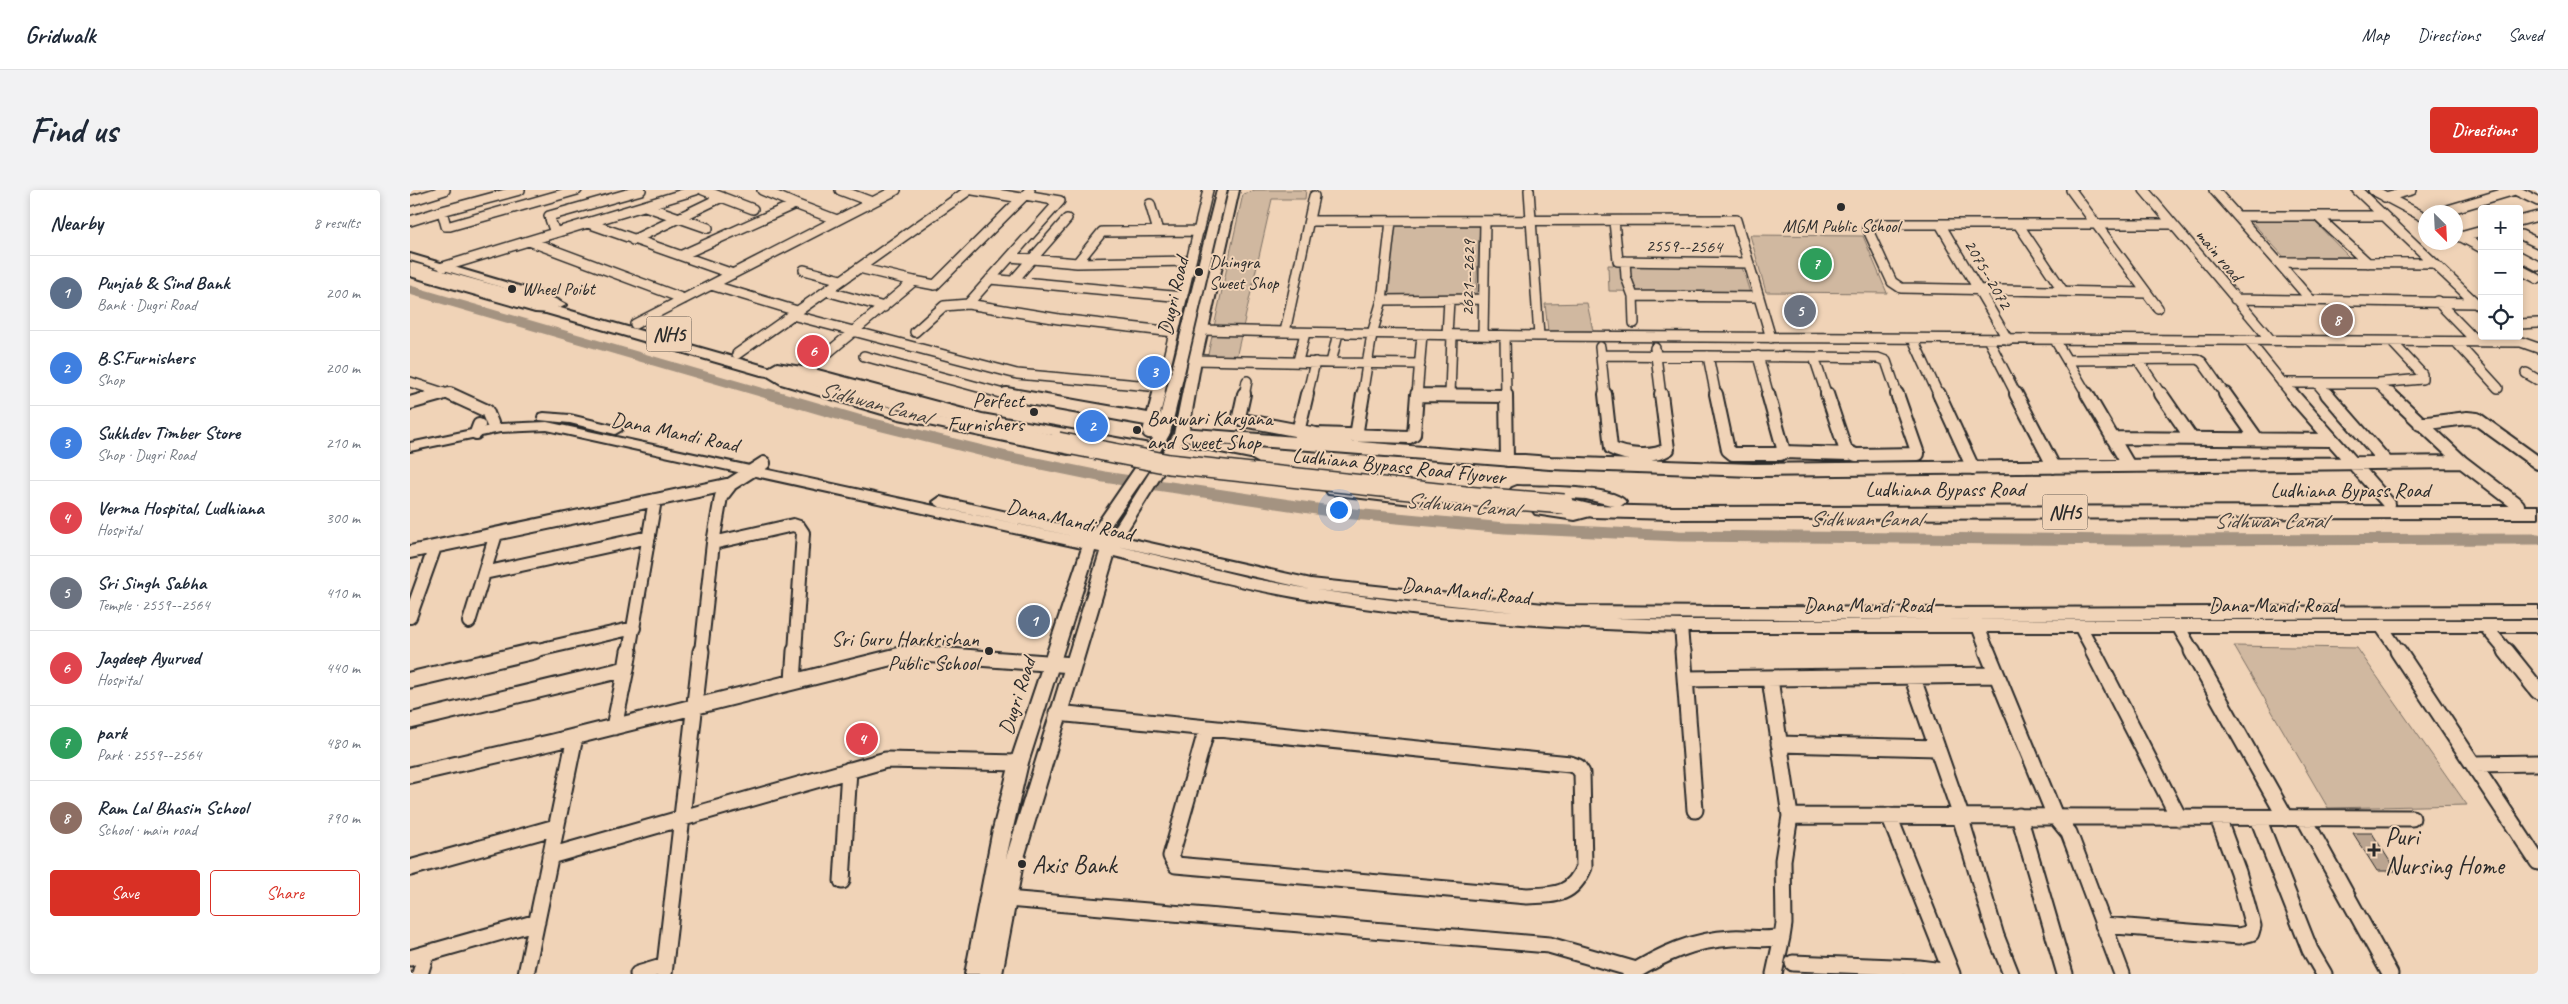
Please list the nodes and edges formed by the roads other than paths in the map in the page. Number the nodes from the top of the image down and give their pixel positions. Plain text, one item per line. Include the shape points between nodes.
1 (445, 190) edge
2 (520, 190) edge
3 (577, 190) edge
4 (703, 190) edge
5 (762, 190) edge
6 (840, 190) edge
7 (896, 190) edge
8 (968, 190) edge
9 (972, 190) edge
10 (1208, 190) edge
11 (1222, 190) edge
12 (1234, 190) edge
13 (1529, 190) edge
14 (2071, 190) edge
15 (2144, 190) edge
16 (2214, 190) edge
17 (2356, 190) edge
18 (2373, 190) edge
19 (2412, 190) edge
20 (2515, 190) edge
21 (639, 191) edge
22 (690, 191) edge
23 (1025, 194) edge
24 (1314, 196) dead end
25 (722, 197) junction
26 (2385, 197) junction
27 (410, 201) edge
28 (872, 202) junction
29 (2538, 202) edge
30 (592, 204) junction
31 (795, 204) junction
32 (1150, 204) dead end
33 (647, 205) junction
34 (2463, 205) edge
35 (753, 209) dead end
36 (442, 211) junction
37 (2418, 214) edge
38 (2237, 216) junction
39 (2317, 216) junction
40 (2384, 216) junction
41 (2538, 216) edge
42 (604, 218) junction
43 (678, 218) junction
44 (1066, 219) dead end
45 (410, 220) edge
46 (837, 220) junction
47 (2524, 220) edge
48 (1311, 221) junction
49 (1391, 221) junction
50 (1485, 221) junction
51 (1532, 221) junction
52 (1614, 221) junction
53 (588, 223) junction
54 (1940, 224) junction
55 (2018, 224) junction
56 (2096, 224) junction
57 (2171, 224) junction
58 (2538, 224) edge
59 (708, 228) dead end
60 (1158, 231) junction
61 (1199, 231) junction
62 (2478, 232) edge
63 (555, 233) junction
64 (2463, 235) edge
65 (2523, 236) edge
66 (2463, 238) edge
67 (633, 240) junction
68 (529, 241) junction
69 (2538, 243) edge
70 (2478, 246) edge
71 (682, 255) junction
72 (410, 257) edge
73 (1010, 257) junction
74 (2523, 258) edge
75 (1032, 259) junction
76 (1191, 261) junction
77 (1622, 261) junction
78 (2278, 262) junction
79 (1077, 263) junction
80 (1749, 263) junction
81 (2368, 263) junction
82 (2433, 264) junction
83 (410, 266) edge
84 (2538, 266) edge
85 (443, 267) junction
86 (859, 268) junction
87 (804, 270) dead end
88 (2523, 270) edge
89 (410, 274) edge
90 (732, 274) junction
91 (990, 279) junction
92 (2538, 279) edge
93 (841, 280) junction
94 (914, 281) junction
95 (1013, 281) junction
96 (710, 286) junction
97 (1978, 289) junction
98 (826, 291) junction
99 (2064, 291) junction
100 (2146, 293) junction
101 (1633, 296) junction
102 (1183, 297) junction
103 (1759, 297) junction
104 (684, 299) junction
105 (1483, 299) junction
106 (2235, 299) junction
107 (2310, 299) junction
108 (1382, 300) junction
109 (1448, 300) junction
110 (2437, 301) junction
111 (968, 304) junction
112 (547, 305) junction
113 (2478, 306) edge
114 (884, 307) junction
115 (2158, 308) dead end
116 (794, 313) junction
117 (1634, 323) dead end
118 (2538, 323) edge
119 (635, 324) junction
120 (2523, 324) edge
121 (1202, 330) junction
122 (915, 332) dead end
123 (1174, 332) junction
124 (1285, 332) junction
125 (854, 333) junction
126 (1305, 333) junction
127 (1338, 333) junction
128 (1372, 334) junction
129 (1422, 334) junction
130 (1449, 335) junction
131 (1482, 336) junction
132 (1504, 336) junction
133 (1539, 336) junction
134 (1599, 337) junction
135 (1655, 337) junction
136 (1771, 338) junction
137 (1913, 339) junction
138 (1988, 340) junction
139 (2008, 340) junction
140 (2055, 340) junction
141 (2248, 340) junction
142 (2270, 340) junction
143 (2504, 340) edge
144 (2519, 340) edge
145 (2392, 342) junction
146 (2456, 342) junction
147 (2477, 342) junction
148 (2538, 348) edge
149 (737, 354) junction
150 (1601, 355) junction
151 (1656, 355) junction
152 (864, 356) dead end
153 (1708, 356) junction
154 (1758, 356) junction
155 (1814, 357) junction
156 (1195, 360) junction
157 (2067, 360) junction
158 (2138, 360) junction
159 (1298, 361) junction
160 (1315, 362) junction
161 (1331, 362) junction
162 (1367, 363) junction
163 (1420, 364) junction
164 (785, 371) junction
165 (2526, 373) dead end
166 (1017, 374) junction
167 (2538, 380) edge
168 (1247, 381) dead end
169 (410, 382) edge
170 (2282, 382) junction
171 (2317, 383) junction
172 (2378, 383) junction
173 (1160, 387) junction
174 (2498, 388) dead end
175 (447, 394) junction
176 (1006, 394) junction
177 (1417, 395) junction
178 (1450, 395) junction
179 (1506, 396) junction
180 (410, 403) edge
181 (1152, 420) junction
182 (2420, 424) junction
183 (482, 427) junction
184 (1164, 428) junction
185 (1298, 432) junction
186 (1181, 434) junction
187 (1356, 436) junction
188 (2112, 438) junction
189 (410, 439) edge
190 (2192, 439) junction
191 (2257, 439) junction
192 (2331, 440) junction
193 (410, 447) edge
194 (1154, 449) junction
195 (1174, 449) junction
196 (1615, 452) junction
197 (1783, 452) junction
198 (1733, 454) junction
199 (1849, 454) junction
200 (1507, 460) junction
201 (2462, 462) junction
202 (2538, 463) edge
203 (2352, 464) junction
204 (2388, 464) junction
205 (1146, 465) junction
206 (1617, 465) junction
207 (2129, 466) junction
208 (758, 467) junction
209 (1161, 467) junction
210 (2054, 467) junction
211 (1973, 468) junction
212 (1736, 469) junction
213 (730, 484) junction
214 (655, 500) junction
215 (1131, 501) junction
216 (1619, 502) junction
217 (1567, 504) junction
218 (2388, 504) junction
219 (2518, 505) junction
220 (2538, 505) edge
221 (1592, 511) junction
222 (2538, 512) edge
223 (496, 534) junction
224 (649, 537) junction
225 (1093, 541) junction
226 (713, 543) junction
227 (1111, 545) junction
228 (435, 547) junction
229 (410, 552) edge
230 (484, 573) junction
231 (415, 592) edge
232 (2538, 612) edge
233 (410, 617) edge
234 (1975, 620) junction
235 (470, 622) dead end
236 (1681, 626) junction
237 (2080, 626) junction
238 (2178, 626) junction
239 (2381, 626) junction
240 (2485, 626) junction
241 (2538, 626) edge
242 (634, 628) junction
243 (1051, 664) junction
244 (1072, 665) junction
245 (626, 669) junction
246 (1996, 675) junction
247 (1912, 676) junction
248 (1686, 679) junction
249 (1770, 679) junction
250 (410, 680) edge
251 (793, 681) junction
252 (2538, 691) edge
253 (694, 706) junction
254 (1057, 713) junction
255 (410, 721) edge
256 (614, 726) junction
257 (1207, 728) junction
258 (575, 737) junction
259 (1779, 744) junction
260 (1937, 748) junction
261 (1019, 763) junction
262 (2475, 764) junction
263 (2538, 764) edge
264 (849, 770) junction
265 (410, 775) edge
266 (1694, 810) dead end
267 (1790, 816) junction
268 (1890, 816) junction
269 (1960, 816) junction
270 (2019, 816) junction
271 (2055, 816) junction
272 (683, 818) junction
273 (2180, 818) junction
274 (2218, 818) junction
275 (2258, 818) junction
276 (2286, 818) junction
277 (2304, 818) junction
278 (2412, 818) dead end
279 (556, 827) junction
280 (550, 856) junction
281 (2538, 861) edge
282 (410, 868) edge
283 (842, 882) dead end
284 (1006, 899) junction
285 (537, 922) junction
286 (2103, 925) junction
287 (1782, 937) junction
288 (418, 956) edge
289 (1793, 963) dead end
290 (665, 970) edge
291 (1633, 972) edge
292 (1952, 973) edge
293 (420, 974) edge
294 (526, 974) edge
295 (638, 974) edge
296 (975, 974) edge
297 (992, 974) edge
298 (1774, 974) edge
299 (2011, 974) edge
300 (2065, 974) edge
301 (2122, 974) edge
302 (2324, 974) edge
303 (2390, 974) edge

1 - 27 street
2 - 36 street
3 - 36 street via 450,226 446,226
4 - 25 street
5 - 31 street
6 - 28 street
7 - 28 street
8 - 86 street
9 - 23 street
10 - 61 street
11 - 184 street, Dugri Road
12 - 121 street, Dugri Road
13 - 51 street
14 - 56 street
15 - 57 street, main road
16 - 38 street
17 - 40 street
18 - 26 street
19 - 26 street
20 - 29 street
20 - 34 street
21 - 30 street
21 - 33 street
22 - 33 street
23 - 73 street via 1060,201
23 - 94 street via 935,285
24 - 48 street
25 - 35 street
25 - 43 street
26 - 37 street
28 - 46 street
30 - 42 street
30 - 63 street via 549,216
31 - 46 street
31 - 71 street
32 - 60 street
33 - 42 street
33 - 43 street
36 - 45 street
38 - 39 street
38 - 78 street
39 - 40 street
39 - 81 street
40 - 82 street
41 - 47 street
42 - 53 street
43 - 59 street
43 - 67 street
44 - 75 street
46 - 90 street
47 - 58 street
48 - 49 street
48 - 124 street via 1286,313
49 - 50 street
49 - 108 street
50 - 51 street
50 - 105 street, 2621--2629
51 - 52 street
51 - 133 street
52 - 77 street
52 - 80 street via 1736,220
53 - 63 street
53 - 67 street
54 - 55 street
54 - 97 street, 2075--2072
54 - 97 street via 1882,224 1867,228 1892,282 1897,286 1906,289
55 - 56 street
55 - 99 street
56 - 57 street
56 - 100 street
57 - 106 street, main road
60 - 61 street
60 - 79 street via 1102,232
61 - 76 street
62 - 64 street
63 - 68 street
65 - 69 street
66 - 70 street
67 - 71 street
68 - 85 street
68 - 104 street
71 - 90 street
72 - 85 street
73 - 75 street
73 - 91 street
74 - 84 street
75 - 79 street
75 - 95 street
76 - 79 street
76 - 102 street
77 - 80 street, 2559--2564
77 - 101 street
78 - 81 street
78 - 107 street
80 - 103 street
81 - 82 street
82 - 113 street
83 - 112 highway, NH5
85 - 112 street via 542,296
86 - 93 street
86 - 94 street
87 - 93 street
88 - 92 street
89 - 112 street via 539,310
90 - 96 street
91 - 95 street
91 - 111 street
93 - 98 street
94 - 114 street
95 - 102 street
96 - 104 street
96 - 116 street
97 - 99 street
97 - 139 street, 2075--2072
98 - 114 street
98 - 116 street
99 - 100 street
100 - 115 street
101 - 103 street
101 - 117 street
102 - 123 street
103 - 136 street
104 - 119 street
105 - 109 street
105 - 131 street, 2621--2629
106 - 107 street
106 - 142 street, main road
107 - 110 street
108 - 109 street
108 - 128 street
109 - 130 street, 2621--2629
110 - 113 street
110 - 147 street
111 - 122 street via 957,302 943,306
111 - 123 street via 1059,319
112 - 119 highway, NH5
112 - 164 highway, NH5
114 - 125 street
116 - 125 street
116 - 149 street
118 - 120 street
119 - 149 highway, NH5
121 - 124 street
121 - 156 street, Dugri Road
123 - 173 street
124 - 126 street
125 - 164 street
125 - 166 street
126 - 127 street
126 - 159 street
127 - 128 street
127 - 161 street
128 - 129 street
128 - 162 street
129 - 130 street
129 - 163 street
130 - 131 street
130 - 178 street, 2621--2629
131 - 132 street
132 - 133 street
132 - 179 street
133 - 134 street
134 - 135 street
134 - 150 street
135 - 136 street
135 - 151 street
136 - 137 street
137 - 138 street
137 - 211 street
138 - 139 street
138 - 210 street
139 - 140 street
140 - 141 street
140 - 157 street
141 - 142 street
141 - 170 street
142 - 145 street
143 - 147 street
144 - 148 street
145 - 146 street
145 - 172 street via 2422,374 2422,378
146 - 147 street
146 - 174 street
149 - 164 highway, NH5
150 - 151 street
150 - 196 street via 1611,448
151 - 153 street
151 - 196 street via 1668,449 1660,454
152 - 176 street
153 - 154 street
153 - 198 street via 1728,450
154 - 155 street
154 - 197 street
155 - 199 street via 1842,443
155 - 199 street via 1883,359 1919,453
156 - 159 street
156 - 186 street, Dugri Road
157 - 158 street
157 - 188 street
158 - 190 street
158 - 191 street via 2200,361
159 - 160 street
160 - 161 street
160 - 185 street
161 - 162 street
162 - 163 street
162 - 187 street
163 - 177 street
164 - 194 street via 982,418
164 - 205 street via 785,381 904,416
164 - 217 highway, Ludhiana Bypass Road Flyover / NH5, bridge via 996,429 1169,464
165 - 167 street
166 - 173 street
166 - 176 street
168 - 185 street via 1239,417
169 - 175 street
170 - 171 street
170 - 192 street
171 - 172 street
171 - 204 street
172 - 182 street
173 - 181 street
175 - 180 street
175 - 183 street via 487,411
176 - 181 street
177 - 178 street
177 - 187 street via 1413,436
178 - 179 street
179 - 200 street
181 - 184 street
182 - 201 street
182 - 202 street via 2477,419
183 - 189 street
183 - 193 street, Dana Mandi Road
183 - 208 street, Dana Mandi Road via 547,426
184 - 194 street, Dugri Road
185 - 187 street
186 - 195 street, Dugri Road
186 - 200 street
188 - 190 street
188 - 207 street
190 - 191 street
191 - 192 street
192 - 203 street
194 - 205 street, Dugri Road
195 - 209 street, Dugri Road
195 - 216 street via 1233,462 1361,478 1588,496
196 - 206 street
197 - 198 street
197 - 199 street
198 - 212 street
200 - 206 street
201 - 204 street
201 - 219 street
203 - 204 street
203 - 207 street
203 - 218 street
205 - 209 street
205 - 215 street, Dugri Road
206 - 212 street
207 - 210 street
208 - 213 street
208 - 225 street, Dana Mandi Road
209 - 215 street, Dugri Road
209 - 221 street via 1406,499 1575,515
210 - 211 street
211 - 212 street
213 - 214 street
213 - 226 street via 721,497
214 - 223 street
214 - 224 street
215 - 225 street, Dugri Road
215 - 227 street, Dugri Road
216 - 217 highway, Ludhiana Bypass Road Flyover / NH5
216 - 218 highway, Ludhiana Bypass Road / NH5 via 1672,506
217 - 221 highway, Ludhiana Bypass Road Flyover / NH5
218 - 219 highway, Ludhiana Bypass Road / NH5
219 - 220 highway, Ludhiana Bypass Road / NH5
221 - 222 highway, Ludhiana Bypass Road / NH5 via 1925,514 2026,511
223 - 228 street
223 - 230 street
224 - 230 street
224 - 242 street
225 - 227 street, Dana Mandi Road
225 - 243 street, Dugri Road
226 - 251 street via 793,525 803,533
226 - 253 street
227 - 234 street via 1311,584 1563,612
227 - 236 street, Dana Mandi Road via 1246,583 1341,599 1589,624
227 - 244 street, Dugri Road
228 - 229 street
228 - 231 street
230 - 235 street
231 - 233 street
232 - 234 street
234 - 236 street, Dana Mandi Road
234 - 237 street, Dana Mandi Road
234 - 246 street
236 - 248 street
237 - 238 street, Dana Mandi Road
237 - 273 street
238 - 239 street, Dana Mandi Road
238 - 276 street
239 - 240 street, Dana Mandi Road
239 - 262 street
240 - 241 street, Dana Mandi Road
240 - 252 street
242 - 245 street
242 - 250 street
243 - 244 street
243 - 251 street via 909,652
243 - 261 street, Dugri Road
244 - 254 street, Dugri Road
245 - 255 street
245 - 256 street
246 - 247 street
246 - 271 street
247 - 249 street
247 - 260 street
248 - 249 street
248 - 266 street
249 - 259 street
251 - 253 street
253 - 256 street
253 - 272 street
254 - 257 street
254 - 284 street, Dugri Road
256 - 258 street
257 - 257 street via 1578,767 1582,773 1584,867 1579,881 1555,895 1527,896 1176,865 1171,856
258 - 265 street
258 - 279 street
259 - 260 street
259 - 267 street
260 - 269 street
261 - 264 street via 886,760
261 - 296 street, Dugri Road via 1002,829
262 - 263 street
262 - 281 street
264 - 272 street
264 - 283 street
267 - 268 street
267 - 287 street via 1783,860
268 - 269 street
268 - 292 street
269 - 270 street
269 - 299 street via 1996,936
270 - 271 street
270 - 300 street
271 - 273 street
271 - 286 street via 2069,833
272 - 280 street
272 - 290 street
273 - 274 street
274 - 275 street
274 - 286 street via 2238,872 2253,926 2251,933 2239,936
275 - 276 street
275 - 302 street via 2310,950
276 - 277 street
277 - 278 street
277 - 303 street
279 - 280 street
279 - 282 street
280 - 285 street
284 - 291 street via 1549,945
284 - 297 street, Dugri Road
285 - 288 street
285 - 294 street
286 - 301 street
287 - 291 street via 1772,941 1735,938 1690,942 1650,959
287 - 298 street
288 - 293 street
289 - 292 street via 1919,968
290 - 295 street

